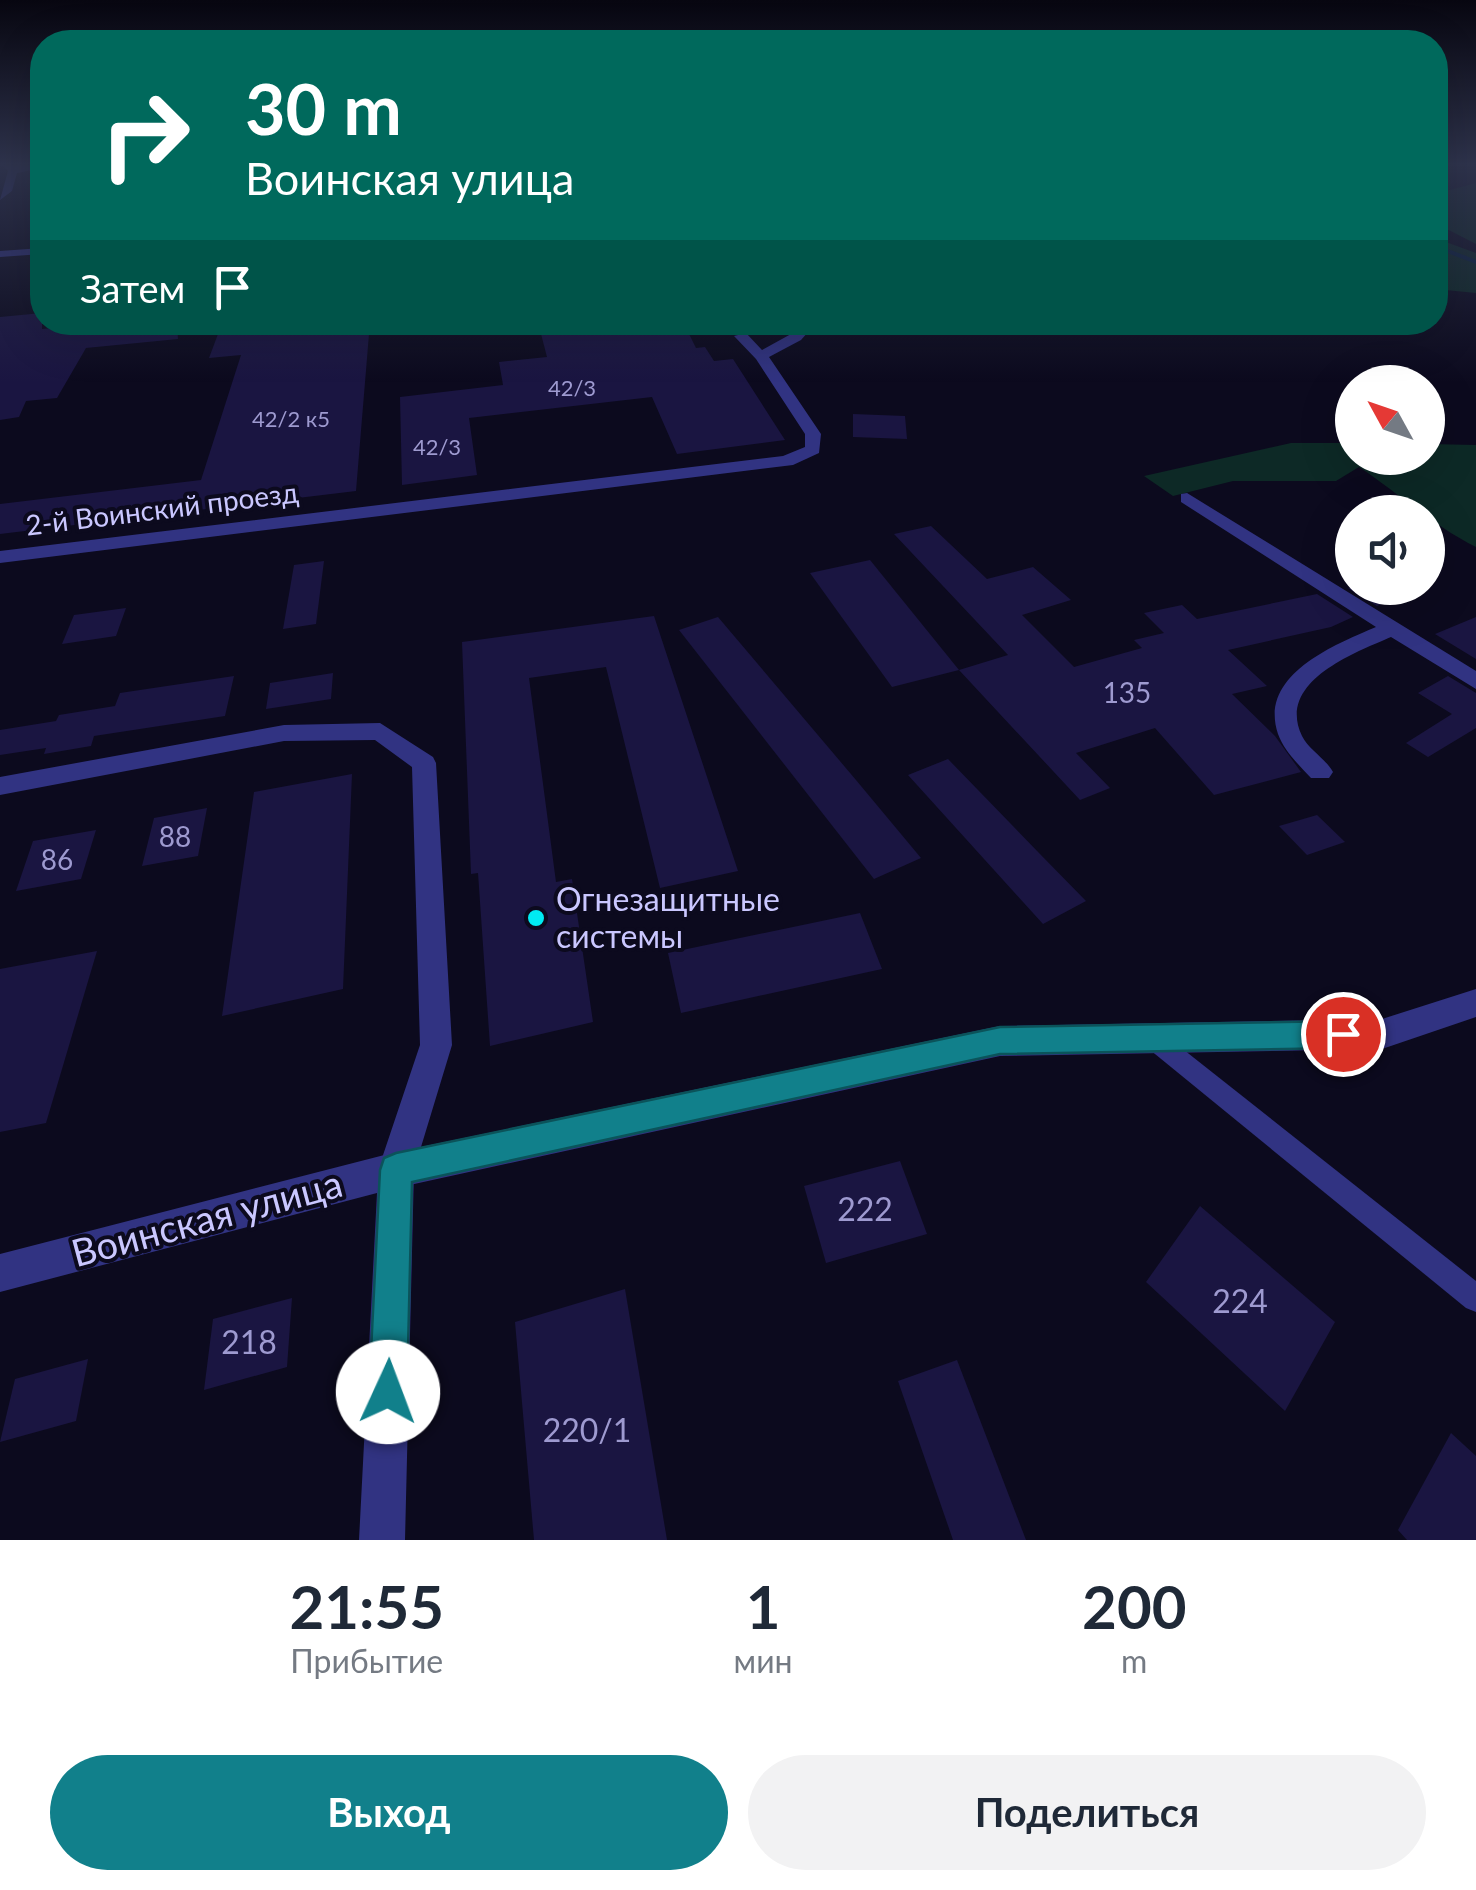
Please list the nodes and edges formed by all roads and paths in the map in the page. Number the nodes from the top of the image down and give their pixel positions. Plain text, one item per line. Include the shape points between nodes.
1 (30, 252) edge
2 (0, 254) edge
3 (799, 335) edge
4 (741, 336) dead end
5 (761, 356) junction
6 (1188, 498) dead end
7 (0, 557) edge
8 (1394, 627) junction
9 (1476, 681) edge
10 (1320, 772) dead end
11 (0, 786) edge
12 (1476, 1004) edge
13 (1151, 1038) junction
14 (396, 1170) junction
15 (0, 1272) edge
16 (1476, 1298) edge
17 (382, 1540) edge

1 - 2 street
3 - 5 street
4 - 5 street
5 - 7 street, 2-й Воинский проезд via 813,434 812,448 786,461
6 - 8 street
8 - 9 street
8 - 10 street via 1330,656 1297,683 1287,701 1290,734
11 - 14 street via 284,733 380,731 424,763 436,1044
12 - 13 street, Воинская улица via 1382,1034
13 - 14 street, Воинская улица via 1000,1041
13 - 16 lane
14 - 15 street, Воинская улица
14 - 17 street

